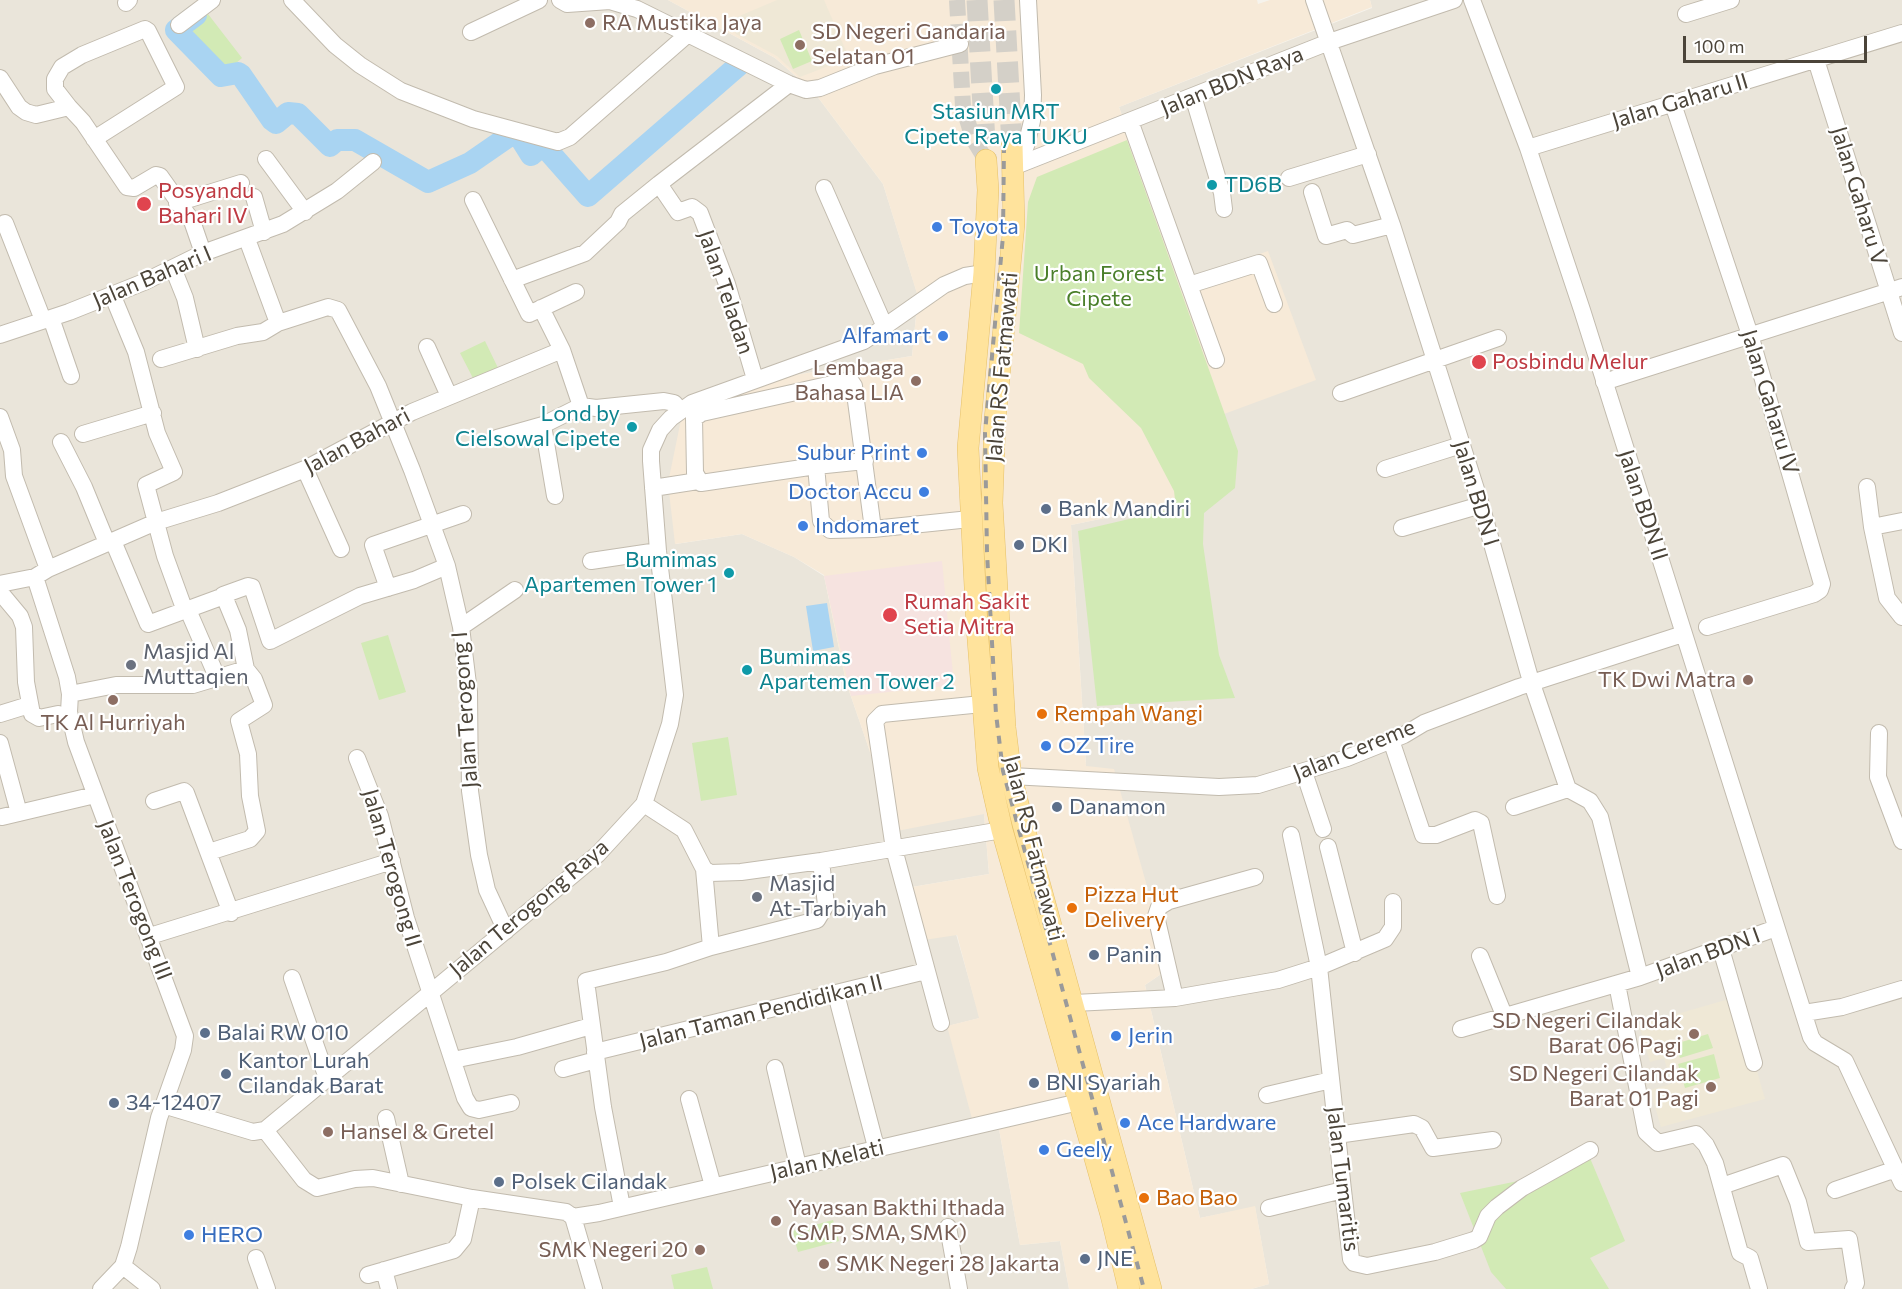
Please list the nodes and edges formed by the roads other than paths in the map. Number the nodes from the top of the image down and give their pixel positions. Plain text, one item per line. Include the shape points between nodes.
1 (212, 0) edge
2 (292, 0) edge
3 (539, 0) edge
4 (560, 0) edge
5 (1028, 0) edge
6 (1314, 0) edge
7 (1454, 0) edge
8 (1472, 0) edge
9 (1731, 0) edge
10 (1686, 14) dead end
11 (179, 25) dead end
12 (471, 32) dead end
13 (1902, 33) edge
14 (688, 34) junction
15 (1329, 42) junction
16 (960, 44) dead end
17 (1816, 60) junction
18 (0, 78) edge
19 (789, 84) junction
20 (1193, 96) junction
21 (6, 97) edge
22 (1673, 104) junction
23 (69, 107) junction
24 (1130, 121) junction
25 (94, 139) junction
26 (1528, 148) junction
27 (1368, 154) junction
28 (1012, 157) junction
29 (266, 159) dead end
30 (986, 160) dead end
31 (373, 162) dead end
32 (1289, 178) dead end
33 (241, 183) dead end
34 (659, 183) junction
35 (824, 189) dead end
36 (1312, 192) dead end
37 (254, 197) dead end
38 (473, 200) dead end
39 (177, 203) junction
40 (1224, 209) dead end
41 (305, 212) junction
42 (5, 223) dead end
43 (1392, 225) junction
44 (264, 232) junction
45 (247, 239) junction
46 (203, 254) junction
47 (173, 268) junction
48 (984, 273) junction
49 (512, 280) junction
50 (1189, 285) junction
51 (1895, 289) edge
52 (576, 292) dead end
53 (112, 294) junction
54 (1274, 304) dead end
55 (541, 308) junction
56 (47, 319) junction
57 (278, 323) junction
58 (885, 327) junction
59 (1902, 333) edge
60 (0, 335) edge
61 (1750, 336) junction
62 (1498, 338) dead end
63 (427, 347) dead end
64 (197, 349) junction
65 (562, 350) junction
66 (161, 359) dead end
67 (1435, 359) junction
68 (1216, 360) dead end
69 (71, 376) dead end
70 (755, 379) junction
71 (1604, 382) junction
72 (1341, 393) dead end
73 (449, 396) junction
74 (581, 406) junction
75 (681, 411) junction
76 (153, 413) junction
77 (0, 417) edge
78 (393, 422) junction
79 (543, 425) junction
80 (83, 434) dead end
81 (497, 438) dead end
82 (61, 442) dead end
83 (1461, 445) junction
84 (865, 461) junction
85 (816, 466) junction
86 (305, 469) junction
87 (1385, 469) dead end
88 (697, 477) junction
89 (7, 478) edge
90 (653, 484) junction
91 (1867, 487) dead end
92 (555, 496) dead end
93 (1481, 505) junction
94 (463, 514) dead end
95 (970, 515) junction
96 (1902, 521) edge
97 (156, 522) junction
98 (873, 523) junction
99 (431, 524) junction
100 (1872, 527) junction
101 (1402, 528) dead end
102 (110, 542) junction
103 (342, 549) dead end
104 (658, 551) junction
105 (591, 561) dead end
106 (447, 566) junction
107 (42, 573) junction
108 (0, 584) edge
109 (388, 588) junction
110 (515, 590) dead end
111 (0, 592) edge
112 (223, 595) junction
113 (187, 610) junction
114 (1902, 617) edge
115 (461, 627) junction
116 (1707, 627) dead end
117 (1683, 634) junction
118 (270, 641) junction
119 (242, 649) junction
120 (246, 669) junction
121 (218, 677) junction
122 (1532, 683) junction
123 (70, 694) junction
124 (982, 704) junction
125 (29, 705) junction
126 (65, 713) junction
127 (0, 714) edge
128 (1880, 733) dead end
129 (1391, 740) junction
130 (0, 743) edge
131 (357, 759) dead end
132 (1304, 772) junction
133 (1011, 776) junction
134 (1568, 789) junction
135 (95, 795) junction
136 (154, 801) dead end
137 (644, 804) junction
138 (1514, 807) dead end
139 (18, 813) junction
140 (2, 817) dead end
141 (1323, 829) dead end
142 (1002, 830) junction
143 (1291, 835) dead end
144 (1902, 841) edge
145 (1328, 848) dead end
146 (894, 849) junction
147 (209, 852) junction
148 (392, 861) junction
149 (821, 861) junction
150 (704, 869) junction
151 (1255, 877) dead end
152 (1497, 896) dead end
153 (1393, 902) dead end
154 (1048, 911) junction
155 (231, 913) junction
156 (1027, 917) junction
157 (1776, 928) junction
158 (506, 932) junction
159 (150, 936) junction
160 (711, 947) junction
161 (1721, 949) junction
162 (1355, 952) junction
163 (1480, 956) dead end
164 (1319, 968) junction
165 (926, 971) junction
166 (292, 978) dead end
167 (1640, 978) junction
168 (1617, 984) junction
169 (1902, 989) edge
170 (431, 991) junction
171 (836, 994) junction
172 (1175, 998) junction
173 (1074, 1003) junction
174 (1804, 1013) junction
175 (1504, 1015) junction
176 (941, 1023) dead end
177 (591, 1026) junction
178 (1461, 1029) dead end
179 (596, 1056) junction
180 (453, 1060) junction
181 (1754, 1063) dead end
182 (775, 1068) dead end
183 (563, 1070) dead end
184 (327, 1078) junction
185 (1331, 1080) junction
186 (1267, 1095) dead end
187 (689, 1099) dead end
188 (1079, 1101) junction
189 (511, 1103) dead end
190 (163, 1105) junction
191 (386, 1118) dead end
192 (265, 1130) junction
193 (1337, 1135) junction
194 (1493, 1140) dead end
195 (876, 1147) junction
196 (1590, 1150) dead end
197 (798, 1166) junction
198 (1899, 1176) edge
199 (401, 1184) junction
200 (714, 1186) junction
201 (1722, 1186) junction
202 (1343, 1190) junction
203 (1835, 1190) dead end
204 (472, 1198) junction
205 (622, 1207) junction
206 (1269, 1208) dead end
207 (573, 1217) junction
208 (948, 1227) dead end
209 (256, 1258) dead end
210 (123, 1266) junction
211 (101, 1289) edge
212 (152, 1289) edge
213 (267, 1289) edge
214 (389, 1289) edge
215 (594, 1289) edge
216 (959, 1289) edge
217 (1129, 1289) edge
218 (1151, 1289) edge
219 (1760, 1289) edge
220 (1854, 1289) edge

1 - 11 street
2 - 14 street via 335,45 401,91 473,119 558,142 570,137
3 - 12 street
4 - 14 street via 567,4 597,0 623,4
5 - 28 street via 1032,121 1026,146
6 - 15 street, Jalan BDN I
7 - 15 street, Jalan BDN Raya
8 - 26 street, Jalan BDN II
9 - 10 street
13 - 17 street, Jalan Gaharu II
14 - 19 street
15 - 20 street, Jalan BDN Raya
15 - 27 street, Jalan BDN I
16 - 19 street via 874,66 813,90
17 - 22 street, Jalan Gaharu II
17 - 51 street, Jalan Gaharu V
18 - 21 street
19 - 34 street
20 - 24 street, Jalan BDN Raya
20 - 40 street
21 - 23 street via 31,114
22 - 26 street, Jalan Gaharu II
22 - 61 street, Jalan Gaharu IV
23 - 25 street
23 - 25 street via 55,88 62,67 82,55 148,31 176,87
24 - 28 street, Jalan BDN Raya
24 - 50 street
25 - 39 street via 127,187 134,188 158,174
26 - 71 street, Jalan BDN II
27 - 32 street
27 - 43 street, Jalan BDN I
28 - 133 main road, Jalan RS Fatmawati via 1014,224 995,419 992,503
29 - 41 street
30 - 48 main road, Jalan RS Fatmawati
31 - 41 street, Jalan Bahari I
33 - 39 street
34 - 49 street via 585,253 550,274
34 - 70 street, Jalan Teladan via 678,212 692,207 700,213 727,284
35 - 58 street
36 - 43 street via 1326,236 1347,230 1353,235
37 - 44 street
38 - 49 street
39 - 46 street via 194,226
41 - 44 street, Jalan Bahari I
42 - 56 street
43 - 67 street, Jalan BDN I
44 - 45 street, Jalan Bahari I
45 - 46 street, Jalan Bahari I
45 - 57 street
46 - 47 street, Jalan Bahari I
47 - 53 street, Jalan Bahari I
47 - 64 street
48 - 58 street, Jalan Terogong Raya via 944,285
48 - 95 main road, Jalan RS Fatmawati via 969,424
49 - 55 street via 529,314
50 - 54 street via 1259,263
50 - 68 street
51 - 59 street, Jalan Gaharu V
51 - 61 street
52 - 55 street
53 - 56 street, Jalan Bahari I
53 - 76 street via 136,352
55 - 65 street
56 - 60 street, Jalan Bahari I
56 - 69 street
57 - 64 street via 263,332
57 - 78 street via 328,308 338,310
58 - 70 street, Jalan Terogong Raya via 864,341
61 - 71 street
61 - 116 street, Jalan Gaharu IV via 1821,587 1814,594
62 - 67 street
63 - 73 street
64 - 66 street
65 - 73 street, Jalan Bahari
65 - 74 street
67 - 72 street
67 - 83 street, Jalan BDN I
70 - 75 street, Jalan Terogong Raya via 708,396
71 - 117 street, Jalan BDN II
73 - 78 street, Jalan Bahari
74 - 75 street via 664,401 674,403
74 - 79 street
75 - 90 street, Jalan Terogong Raya via 660,430 651,450
76 - 80 street
76 - 97 street via 174,472 146,485
77 - 89 street, Jalan Terogong III via 12,450
78 - 86 street, Jalan Bahari
78 - 99 street, Jalan Terogong I
79 - 81 street
79 - 92 street
82 - 102 street
83 - 87 street
83 - 93 street, Jalan BDN I
84 - 85 street
84 - 88 street via 854,386 847,380 698,415 693,421
84 - 98 street
85 - 88 street via 706,484
85 - 98 street via 823,526 830,530
86 - 97 street, Jalan Bahari
86 - 103 street
88 - 90 street
89 - 107 street, Jalan Terogong III
90 - 104 street, Jalan Terogong Raya
91 - 100 street
93 - 101 street
93 - 122 street, Jalan BDN I
94 - 99 street
95 - 98 street
95 - 124 main road, Jalan RS Fatmawati
96 - 100 street
97 - 102 street, Jalan Bahari
97 - 113 street via 173,581
99 - 106 street, Jalan Terogong I
99 - 109 street via 372,545
100 - 114 street via 1887,598
102 - 107 street, Jalan Bahari
102 - 113 street via 121,555 145,623
104 - 105 street
104 - 137 street, Jalan Terogong Raya via 675,695 670,724
106 - 109 street
106 - 115 street, Jalan Terogong I
107 - 108 street, Jalan Bahari
107 - 123 street, Jalan Terogong III
109 - 118 street via 360,596
110 - 115 street
111 - 125 street via 24,627
112 - 113 street
112 - 118 street via 252,587
112 - 119 street
113 - 121 street
115 - 158 street, Jalan Terogong I via 469,692 470,790 479,855 487,890
117 - 122 street, Jalan Cereme
117 - 157 street, Jalan BDN II
118 - 119 street
119 - 120 street
120 - 121 street
120 - 147 street via 255,679 264,705 239,721 248,754 257,831 250,839
121 - 123 street via 193,685 116,685
122 - 129 street, Jalan Cereme via 1435,718
122 - 134 street, Jalan BDN I
123 - 126 street, Jalan Terogong III
124 - 142 main road, Jalan RS Fatmawati via 988,768
124 - 146 street via 882,714 875,718
125 - 126 street via 36,717
125 - 127 street
126 - 135 street, Jalan Terogong III
128 - 144 street via 1877,771
129 - 132 street, Jalan Cereme
129 - 152 street via 1423,835 1436,835 1475,820 1481,823
130 - 139 street
131 - 148 street, Jalan Terogong II via 376,804
132 - 133 street, Jalan Cereme via 1240,787
132 - 141 street
133 - 154 main road, Jalan RS Fatmawati
134 - 138 street
134 - 167 street, Jalan BDN I via 1590,801 1600,817
135 - 139 street
135 - 159 street, Jalan Terogong III
136 - 147 street via 185,792
137 - 150 street via 684,830
137 - 158 street, Jalan Terogong Raya via 598,854
139 - 140 street
142 - 146 street
142 - 156 main road, Jalan RS Fatmawati
143 - 164 street, Jalan Tumaritis
145 - 162 street
146 - 149 street
146 - 165 street
147 - 155 street
148 - 155 street
148 - 170 street, Jalan Terogong II
149 - 150 street via 741,872 710,873
149 - 160 street via 826,905 820,918
150 - 160 street
151 - 172 street via 1159,907 1156,916
153 - 162 street via 1394,927 1389,936
154 - 156 main road
154 - 173 main road, Jalan RS Fatmawati
155 - 159 street
156 - 188 main road, Jalan RS Fatmawati
157 - 161 street, Jalan BDN I
157 - 174 street, Jalan BDN II
158 - 170 street, Jalan Terogong Raya
159 - 190 street, Jalan Terogong III via 184,1036 183,1050
160 - 177 street via 586,981
161 - 167 street, Jalan BDN I
161 - 181 street
162 - 164 street
163 - 175 street
164 - 172 street via 1278,980
164 - 185 street, Jalan Tumaritis
165 - 171 street, Jalan Taman Pendidikan II
165 - 176 street
166 - 184 street
167 - 168 street, Jalan BDN I
168 - 175 street, Jalan BDN I
168 - 201 street via 1646,1132 1658,1143 1696,1134 1706,1145
169 - 174 street via 1842,1007
170 - 180 street, Jalan Terogong II
170 - 184 street, Jalan Terogong Raya
171 - 179 street, Jalan Taman Pendidikan II
171 - 195 street
172 - 173 street
173 - 218 main road, Jalan RS Fatmawati
174 - 198 street, Jalan BDN II via 1813,1040 1845,1061
175 - 178 street, Jalan BDN I
177 - 179 street
177 - 180 street
179 - 183 street, Jalan Taman Pendidikan II
179 - 205 street
180 - 189 street, Jalan Terogong II via 471,1108
182 - 197 street
184 - 192 street, Jalan Terogong Raya
185 - 186 street
185 - 193 street, Jalan Tumaritis
187 - 200 street
188 - 195 street, Jalan Melati
188 - 217 main road, Jalan RS Fatmawati
190 - 192 street via 253,1132
190 - 210 street
191 - 199 street
192 - 199 street via 304,1180 317,1188 373,1178
193 - 194 street via 1414,1124 1422,1128 1433,1148
193 - 202 street, Jalan Tumaritis
195 - 197 street, Jalan Melati
196 - 202 street, Jalan Tumaritis via 1522,1188 1497,1207 1488,1216 1479,1237 1470,1242 1359,1266 1351,1259
197 - 200 street, Jalan Melati
198 - 203 street
199 - 204 street
200 - 205 street, Jalan Melati
201 - 219 street via 1740,1253 1750,1258
201 - 220 street via 1784,1165 1808,1242 1849,1239
202 - 206 street
204 - 207 street via 566,1212
204 - 214 street via 463,1239 454,1250 376,1273
205 - 207 street, Jalan Melati
207 - 215 street
208 - 216 street
209 - 213 street
210 - 211 street
210 - 212 street

